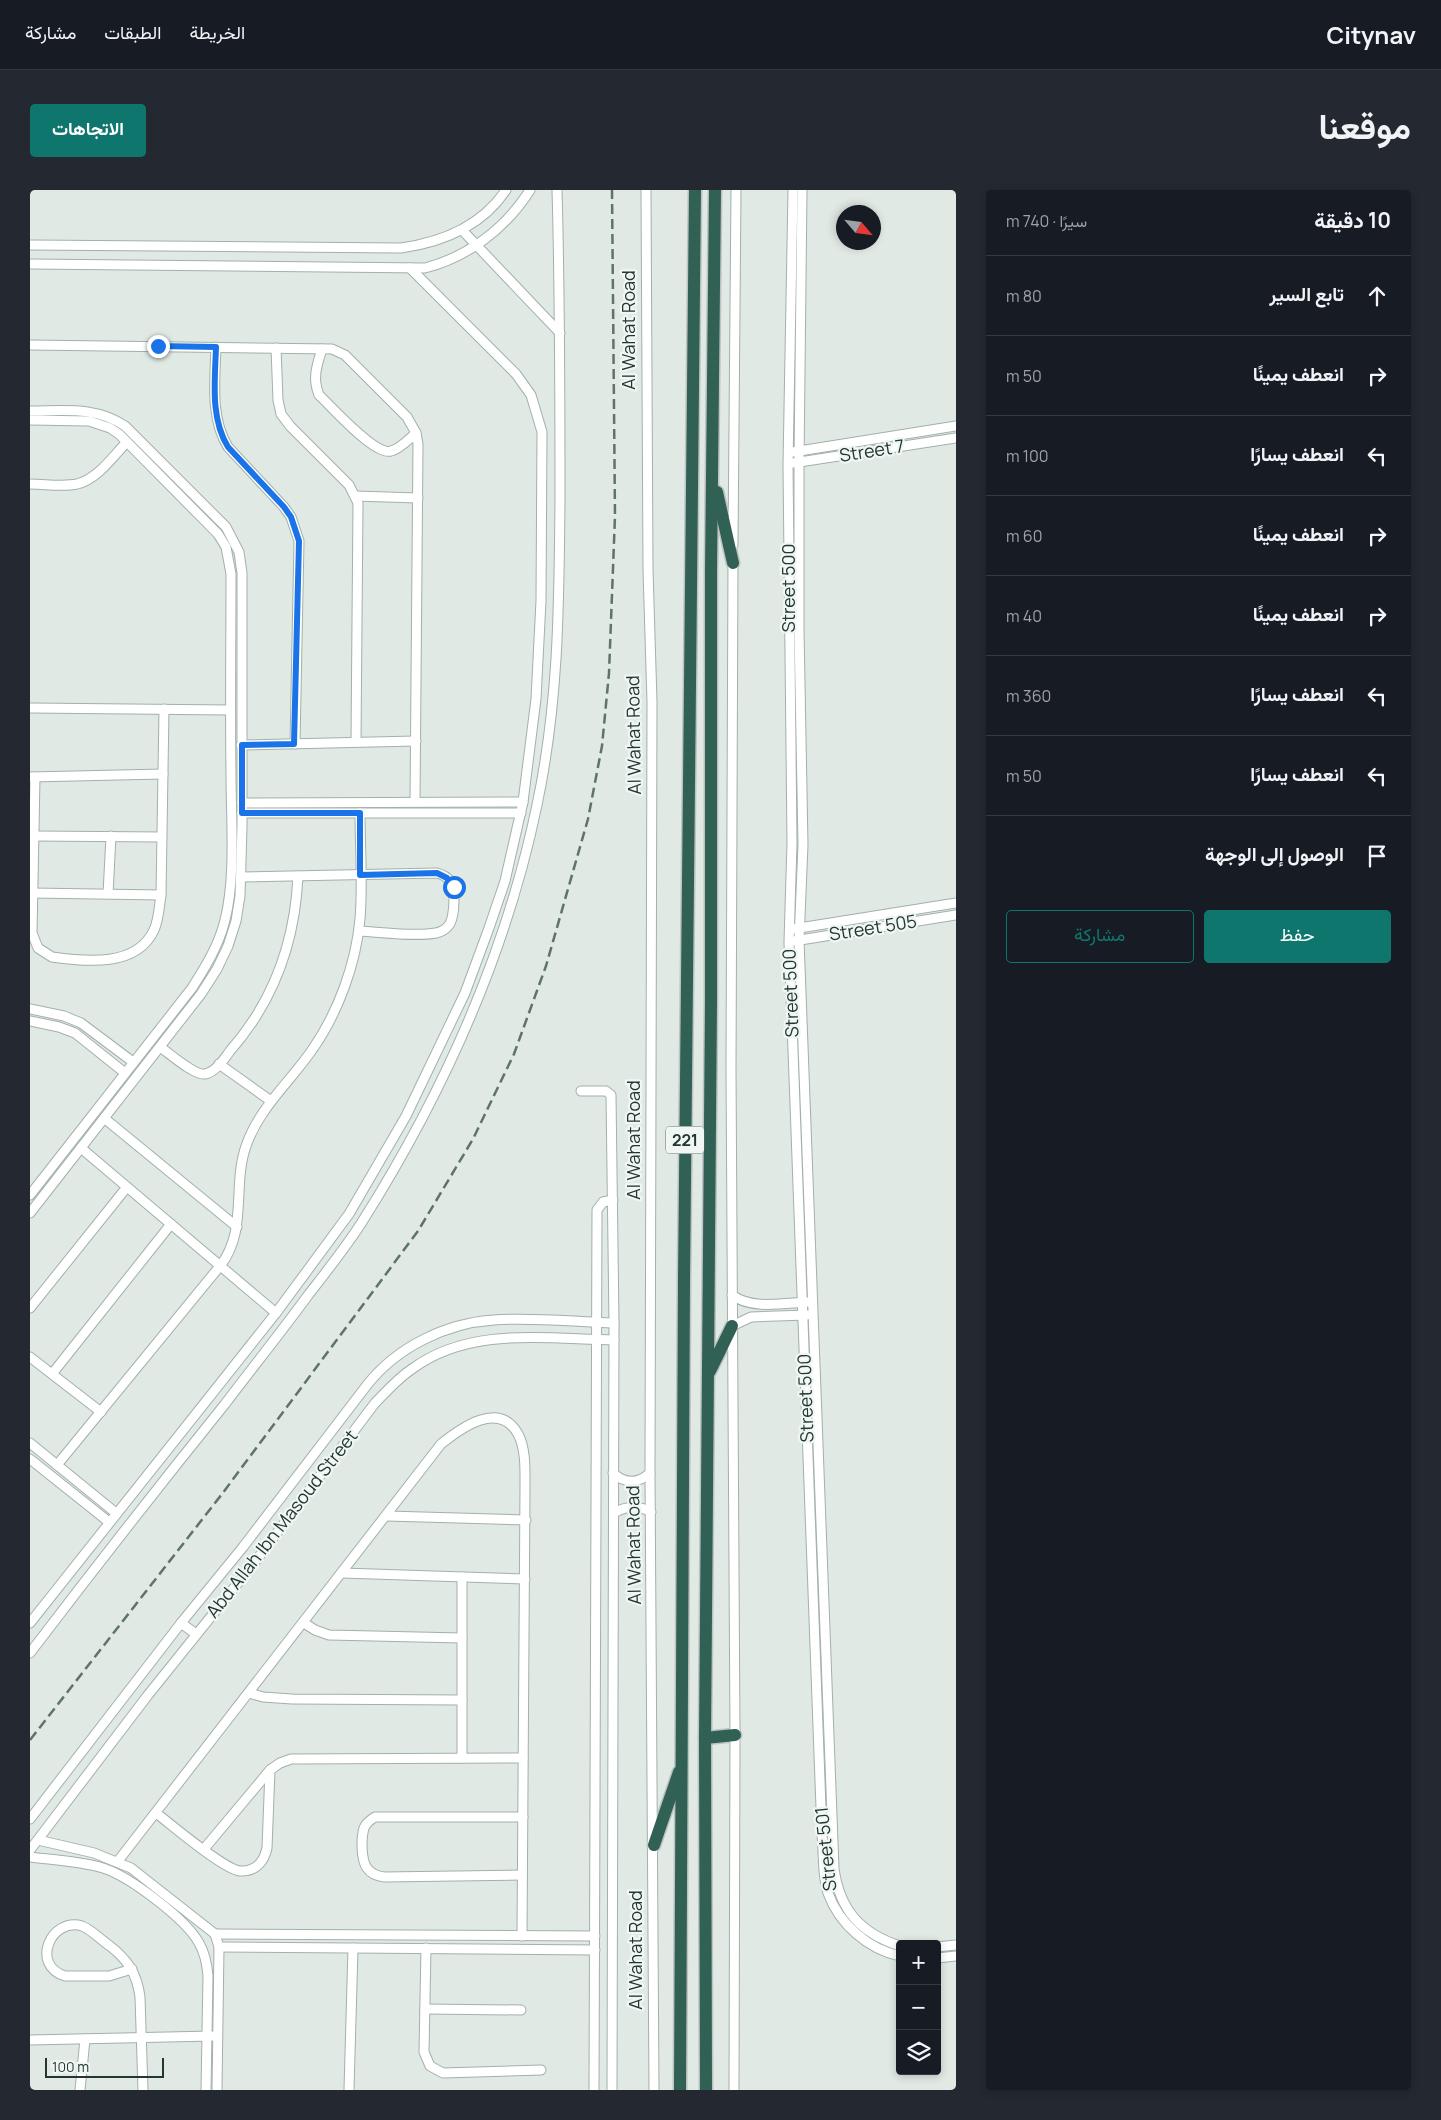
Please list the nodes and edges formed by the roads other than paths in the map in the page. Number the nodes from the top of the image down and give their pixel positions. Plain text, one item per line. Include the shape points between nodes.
1 (506, 190) edge
2 (530, 190) edge
3 (557, 190) edge
4 (646, 190) edge
5 (695, 190) edge
6 (715, 190) edge
7 (736, 190) edge
8 (793, 190) edge
9 (802, 190) edge
10 (462, 230) junction
11 (30, 245) edge
12 (476, 245) junction
13 (308, 248) junction
14 (30, 264) edge
15 (308, 266) junction
16 (410, 268) junction
17 (802, 269) junction
18 (792, 270) junction
19 (560, 333) junction
20 (30, 345) edge
21 (216, 347) junction
22 (276, 348) junction
23 (322, 348) junction
24 (800, 382) junction
25 (789, 383) junction
26 (30, 411) edge
27 (55, 415) junction
28 (30, 420) edge
29 (956, 426) edge
30 (416, 433) junction
31 (956, 438) edge
32 (127, 442) junction
33 (542, 448) junction
34 (560, 448) junction
35 (799, 451) junction
36 (789, 453) junction
37 (799, 462) junction
38 (788, 464) junction
39 (712, 470) junction
40 (30, 484) edge
41 (193, 493) junction
42 (355, 496) junction
43 (418, 498) junction
44 (185, 500) junction
45 (733, 563) junction
46 (231, 641) junction
47 (242, 641) junction
48 (30, 708) edge
49 (164, 709) junction
50 (230, 710) junction
51 (416, 741) junction
52 (356, 742) junction
53 (294, 744) junction
54 (242, 745) junction
55 (163, 774) junction
56 (32, 777) edge
57 (415, 802) junction
58 (523, 802) junction
59 (242, 803) junction
60 (242, 813) junction
61 (360, 813) junction
62 (521, 813) junction
63 (34, 836) junction
64 (111, 836) junction
65 (162, 837) junction
66 (231, 841) junction
67 (242, 841) junction
68 (360, 875) junction
69 (298, 876) junction
70 (241, 877) junction
71 (32, 893) junction
72 (108, 894) junction
73 (161, 895) junction
74 (956, 903) edge
75 (956, 915) edge
76 (794, 929) junction
77 (358, 931) junction
78 (799, 940) junction
79 (789, 942) junction
80 (30, 1009) edge
81 (30, 1021) edge
82 (160, 1046) junction
83 (133, 1062) junction
84 (219, 1064) junction
85 (125, 1073) junction
86 (581, 1091) dead end
87 (271, 1101) junction
88 (104, 1118) junction
89 (81, 1148) junction
90 (127, 1187) junction
91 (30, 1195) edge
92 (613, 1200) junction
93 (30, 1213) edge
94 (171, 1224) junction
95 (237, 1227) junction
96 (799, 1236) junction
97 (810, 1236) junction
98 (313, 1263) junction
99 (220, 1266) junction
100 (326, 1273) junction
101 (732, 1296) junction
102 (802, 1302) junction
103 (813, 1302) junction
104 (30, 1308) edge
105 (276, 1314) junction
106 (803, 1315) junction
107 (814, 1315) junction
108 (598, 1323) junction
109 (614, 1323) junction
110 (732, 1326) junction
111 (598, 1340) junction
112 (614, 1340) junction
113 (30, 1357) edge
114 (52, 1374) junction
115 (708, 1375) junction
116 (101, 1412) junction
117 (807, 1425) junction
118 (818, 1425) junction
119 (30, 1444) edge
120 (30, 1459) edge
121 (57, 1465) junction
122 (613, 1472) junction
123 (650, 1473) junction
124 (809, 1486) junction
125 (820, 1486) junction
126 (651, 1512) junction
127 (116, 1513) junction
128 (614, 1513) junction
129 (387, 1516) junction
130 (526, 1520) junction
131 (109, 1522) junction
132 (342, 1573) junction
133 (462, 1577) junction
134 (525, 1578) junction
135 (30, 1623) edge
136 (181, 1623) junction
137 (304, 1623) junction
138 (196, 1634) junction
139 (462, 1638) junction
140 (814, 1638) junction
141 (824, 1638) junction
142 (30, 1653) edge
143 (249, 1693) junction
144 (462, 1700) junction
145 (735, 1735) junction
146 (705, 1738) junction
147 (462, 1758) junction
148 (523, 1758) junction
149 (683, 1763) junction
150 (270, 1770) junction
151 (821, 1796) junction
152 (832, 1796) junction
153 (156, 1813) junction
154 (523, 1817) junction
155 (30, 1819) edge
156 (38, 1840) junction
157 (654, 1845) junction
158 (204, 1849) junction
159 (30, 1850) edge
160 (30, 1857) edge
161 (118, 1861) junction
162 (522, 1875) junction
163 (596, 1886) junction
164 (613, 1887) junction
165 (832, 1890) junction
166 (167, 1895) junction
167 (160, 1904) junction
168 (215, 1934) junction
169 (522, 1936) junction
170 (595, 1936) junction
171 (896, 1944) edge
172 (956, 1945) edge
173 (219, 1947) junction
174 (941, 1947) edge
175 (353, 1948) junction
176 (426, 1948) junction
177 (595, 1950) junction
178 (896, 1955) edge
179 (956, 1956) edge
180 (941, 1958) edge
181 (132, 1969) junction
182 (425, 2009) junction
183 (521, 2010) dead end
184 (207, 2036) junction
185 (218, 2036) junction
186 (141, 2037) junction
187 (85, 2039) junction
188 (30, 2040) edge
189 (541, 2070) dead end
190 (80, 2090) edge
191 (143, 2090) edge
192 (206, 2090) edge
193 (217, 2090) edge
194 (349, 2090) edge
195 (594, 2090) edge
196 (612, 2090) edge
197 (654, 2090) edge
198 (680, 2090) edge
199 (706, 2090) edge
200 (734, 2090) edge

1 - 10 street via 488,212
2 - 12 street via 504,223
3 - 19 street
4 - 123 street, Al Wahat Road / 221 via 652,702
5 - 149 highway, 221 via 684,1279
6 - 39 highway, 221
7 - 45 street
8 - 18 street, Street 500
9 - 17 street, Street 500
10 - 12 street
10 - 13 street via 444,239 402,248
11 - 13 street
12 - 16 street via 442,263
12 - 19 street
13 - 15 street
14 - 15 street
15 - 16 street
16 - 33 street via 525,385 539,418
17 - 18 street
17 - 24 street, Street 500
18 - 25 street, Street 500
19 - 34 street
20 - 21 street
21 - 22 street
21 - 53 street via 215,399 223,438 284,507 294,523 299,541
22 - 23 street
22 - 42 street via 281,414 349,485
23 - 30 street via 345,356 407,417
23 - 30 street via 314,379 319,395 372,446 384,452 391,451
24 - 25 street
24 - 35 street, Street 500
25 - 36 street, Street 500
26 - 27 street
27 - 28 street
27 - 32 street via 100,423
27 - 41 street via 90,411 114,419
29 - 35 street, Street 7
30 - 43 street
31 - 37 street, Street 7
32 - 40 street via 84,482 72,485
32 - 44 street
33 - 34 street
33 - 58 street via 541,601 536,699
34 - 100 street via 559,628 555,692 538,802 518,883 491,968 447,1071 406,1149 361,1224
35 - 36 street, Street 7
35 - 37 street, Street 500
36 - 38 street, Street 500
37 - 38 street, Street 7
37 - 76 street, Street 500 via 803,845
38 - 76 street, Street 500
39 - 45 highway
39 - 115 highway, 221
41 - 44 street
41 - 47 street via 226,527 239,552
42 - 43 street
42 - 52 street via 359,511
43 - 51 street
44 - 46 street via 218,534 229,555
45 - 101 street
46 - 47 street
46 - 50 street
47 - 54 street
48 - 49 street
49 - 50 street
49 - 55 street
50 - 66 street
51 - 52 street
51 - 57 street
52 - 53 street
53 - 54 street
54 - 59 street
55 - 56 street
55 - 65 street
56 - 63 street
57 - 58 street
57 - 59 street
58 - 62 street
59 - 60 street
60 - 61 street
60 - 67 street
61 - 62 street
61 - 68 street
62 - 98 street via 505,881 465,993 392,1140 349,1214
63 - 64 street
63 - 71 street
64 - 65 street
64 - 72 street
65 - 73 street
66 - 67 street
66 - 83 street via 229,895 218,942 192,988
67 - 70 street
68 - 69 street
68 - 77 street
68 - 77 street via 437,873 451,882 454,893 452,920 440,932
69 - 70 street
69 - 84 street via 294,921 271,992 256,1018
70 - 82 street via 236,921 217,969
71 - 72 street
71 - 73 street via 32,933 34,941 45,954 107,960 126,956 148,940 155,928
72 - 73 street
74 - 76 street, Street 505
75 - 78 street, Street 505
76 - 78 street, Street 500
76 - 79 street, Street 500
77 - 87 street via 344,987 330,1018 314,1048
78 - 79 street, Street 505
78 - 97 street, Street 500
79 - 96 street, Street 500
80 - 83 street via 81,1023
81 - 85 street via 75,1033
82 - 84 street via 201,1074 211,1072
82 - 88 street
83 - 85 street
84 - 87 street
85 - 91 street
86 - 92 street via 606,1091 611,1095
87 - 95 street via 256,1123 246,1147 240,1173
88 - 89 street
88 - 95 street
89 - 90 street
89 - 93 street
90 - 94 street
90 - 104 street
92 - 108 street via 603,1202 597,1210
92 - 109 street
94 - 99 street
94 - 114 street
95 - 99 street via 232,1248
96 - 97 street
96 - 102 street, Street 500
97 - 103 street, Street 500
98 - 100 street
98 - 105 street
99 - 105 street
99 - 116 street
100 - 142 street
101 - 102 street via 753,1303
101 - 110 street
102 - 103 street
102 - 106 street, Street 500
103 - 107 street, Street 500
105 - 127 street
106 - 107 street
106 - 110 street via 751,1317
106 - 117 street, Street 500
107 - 118 street, Street 500
108 - 109 street, Abd Allah Ibn Masoud Street
108 - 111 street
108 - 136 street, Abd Allah Ibn Masoud Street via 495,1320 472,1323 434,1335 407,1349 371,1380
109 - 112 street
110 - 115 highway
110 - 145 street
111 - 112 street, Abd Allah Ibn Masoud Street
111 - 138 street, Abd Allah Ibn Masoud Street via 480,1340 440,1352 412,1369 375,1403
111 - 163 street
112 - 122 street
113 - 114 street
114 - 116 street
115 - 146 highway, 221
116 - 121 street
117 - 118 street
117 - 124 street, Street 500
118 - 125 street, Street 500
119 - 121 street
120 - 131 street
121 - 127 street
122 - 123 street via 624,1481 631,1482
122 - 128 street
123 - 126 street, Al Wahat Road / 221
124 - 125 street
124 - 140 street, Street 500
125 - 141 street, Street 500
126 - 128 street via 635,1507
126 - 157 street, Al Wahat Road / 221
127 - 131 street
128 - 164 street
129 - 130 street
129 - 130 street via 441,1444 468,1425 489,1418 501,1420 518,1434 523,1448
129 - 132 street
130 - 134 street
131 - 135 street
132 - 133 street
132 - 137 street
133 - 134 street
133 - 139 street
134 - 148 street
136 - 138 street
136 - 155 street, Abd Allah Ibn Masoud Street
137 - 139 street via 329,1635
137 - 143 street
138 - 156 street, Abd Allah Ibn Masoud Street
139 - 144 street
140 - 141 street
140 - 151 street, Street 500
141 - 152 street, Street 500
143 - 144 street via 263,1698 292,1699
143 - 153 street
144 - 147 street
145 - 146 highway
145 - 200 street
146 - 199 highway, 221
147 - 148 street
147 - 150 street via 302,1757 280,1763
148 - 154 street
149 - 157 highway
149 - 198 highway, 221
150 - 158 street
150 - 158 street via 268,1848 264,1858 253,1868 238,1871
151 - 152 street
151 - 165 street, Street 501 via 823,1845
152 - 165 street, Street 501
153 - 158 street
153 - 161 street
154 - 162 street
154 - 162 street via 375,1817 364,1830 363,1861 367,1869 384,1877
156 - 159 street, Abd Allah Ibn Masoud Street
156 - 161 street
157 - 197 street, Al Wahat Road / 221
160 - 167 street via 103,1868 127,1879
161 - 166 street
162 - 169 street
163 - 164 street
163 - 170 street
164 - 196 street
165 - 171 street, Street 501 via 857,1921 876,1937
165 - 178 street, Street 501 via 840,1916 859,1937 884,1952
166 - 167 street
166 - 168 street
167 - 184 street via 190,1929 206,1959
168 - 169 street
168 - 173 street
169 - 170 street
170 - 177 street
172 - 174 street
173 - 175 street
173 - 185 street
175 - 176 street
175 - 194 street
176 - 177 street
176 - 182 street
177 - 195 street
179 - 180 street
181 - 181 street via 118,1952 81,1926 57,1931 46,1946 46,1958 52,1970 65,1976 109,1976
181 - 186 street via 139,1991
182 - 183 street
182 - 189 street via 424,2052 434,2069 448,2073
184 - 185 street
184 - 186 street
184 - 192 street
185 - 193 street
186 - 187 street
186 - 191 street
187 - 188 street
187 - 190 street

